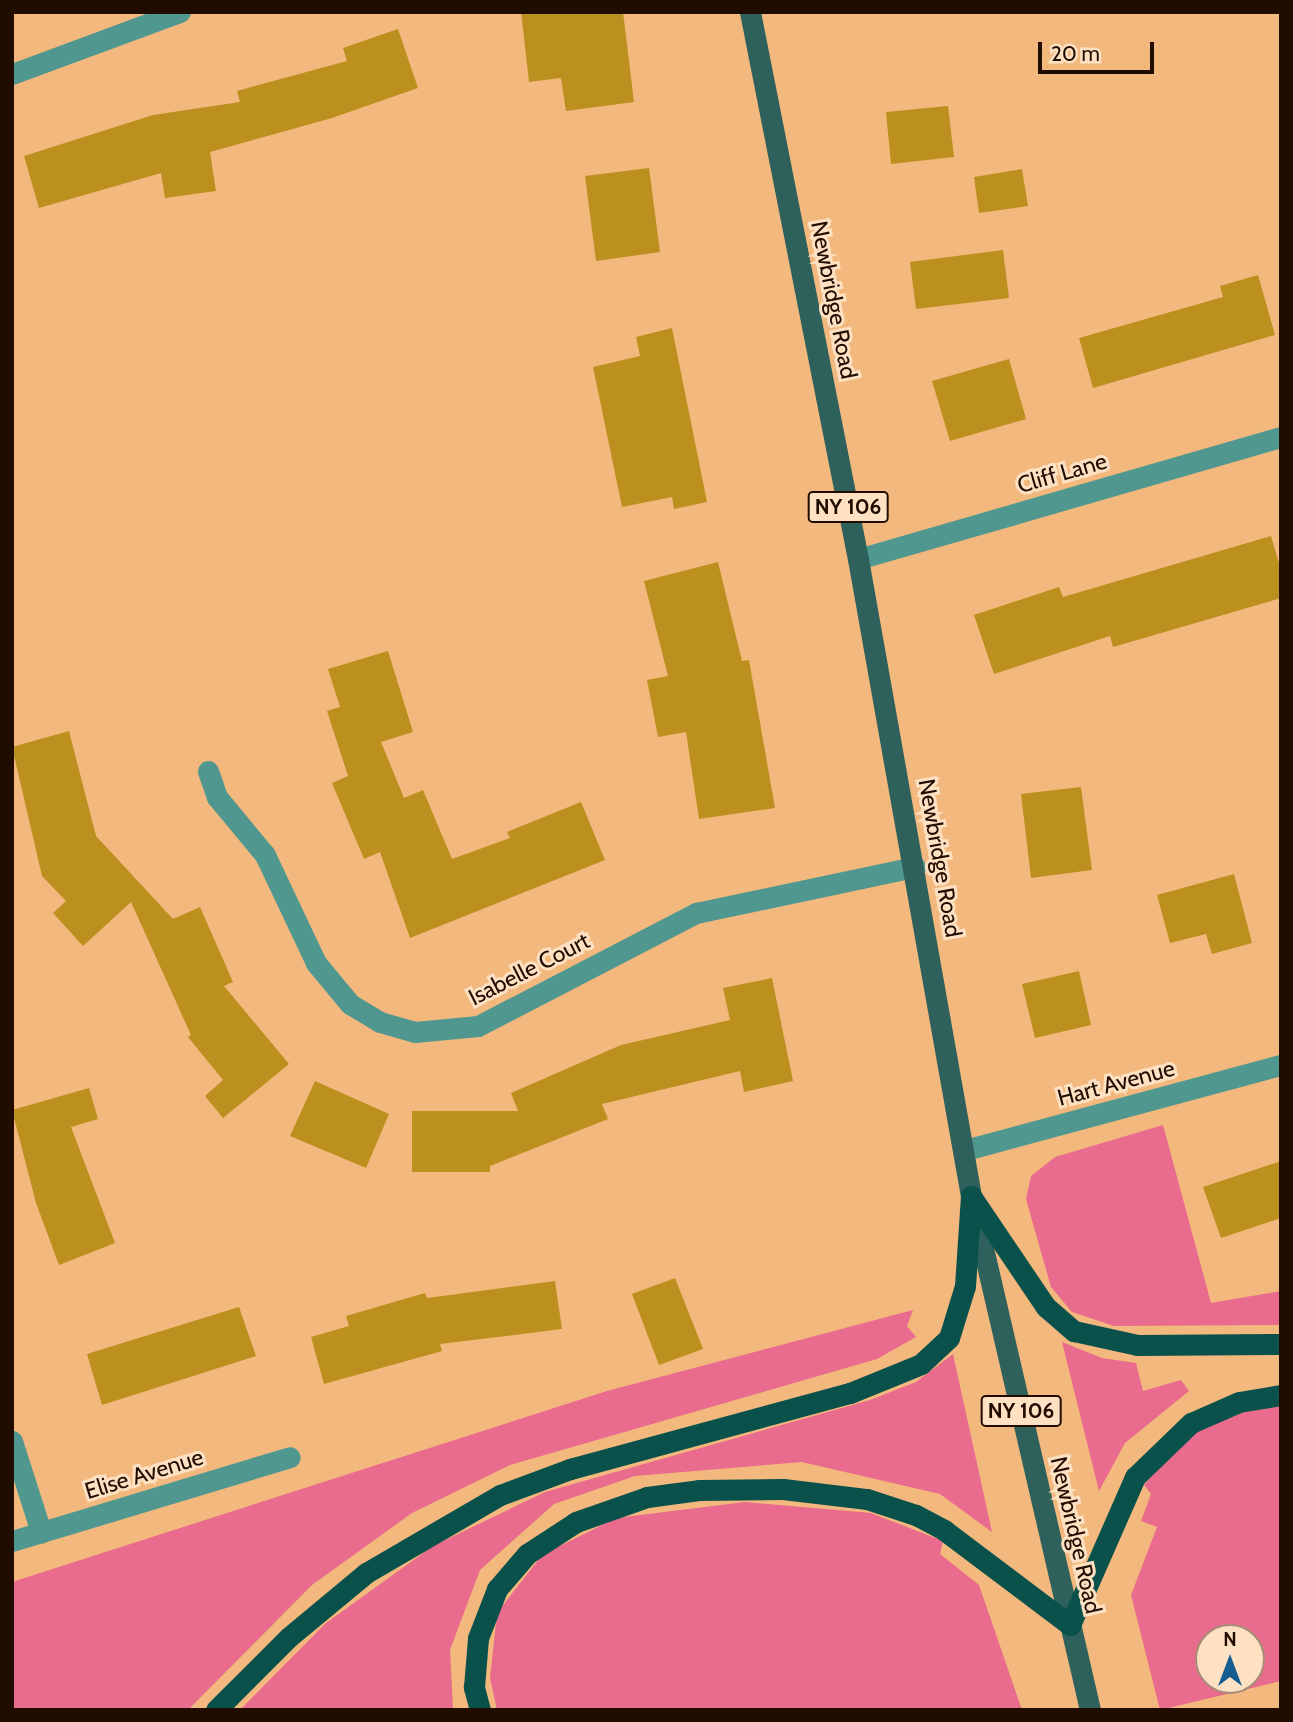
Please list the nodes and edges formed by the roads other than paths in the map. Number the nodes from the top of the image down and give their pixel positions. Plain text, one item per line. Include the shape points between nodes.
1 (180, 12) edge
2 (750, 12) edge
3 (12, 74) edge
4 (1281, 437) edge
5 (858, 559) junction
6 (208, 771) dead end
7 (915, 867) junction
8 (1281, 1065) edge
9 (965, 1150) junction
10 (971, 1196) junction
11 (1281, 1344) edge
12 (1281, 1395) edge
13 (12, 1441) edge
14 (290, 1457) dead end
15 (41, 1532) junction
16 (12, 1541) edge
17 (1070, 1625) junction
18 (216, 1710) edge
19 (480, 1710) edge
20 (1090, 1710) edge

1 - 3 street
2 - 5 main road, Newbridge Road / NY 106
4 - 5 street, Cliff Lane
5 - 7 main road, Newbridge Road / NY 106
6 - 7 street, Isabelle Court via 217,797 265,855 316,964 350,1004 380,1022 415,1032 478,1026 696,913
7 - 9 main road, Newbridge Road / NY 106
8 - 9 street, Hart Avenue
9 - 10 main road, Newbridge Road / NY 106
10 - 11 highway via 1054,1317 1074,1332 1137,1345
10 - 17 main road, Newbridge Road / NY 106
10 - 18 highway via 965,1286 949,1338 920,1364 850,1393 570,1469 500,1495 366,1573 289,1637
12 - 17 highway via 1239,1402 1191,1423 1135,1477
13 - 15 street
14 - 15 street, Elise Avenue
15 - 16 street, Elise Avenue
17 - 19 highway via 944,1531 916,1514 867,1499 783,1489 699,1490 647,1497 576,1522 527,1554 497,1589 478,1638 474,1687
17 - 20 main road, Newbridge Road / NY 106

